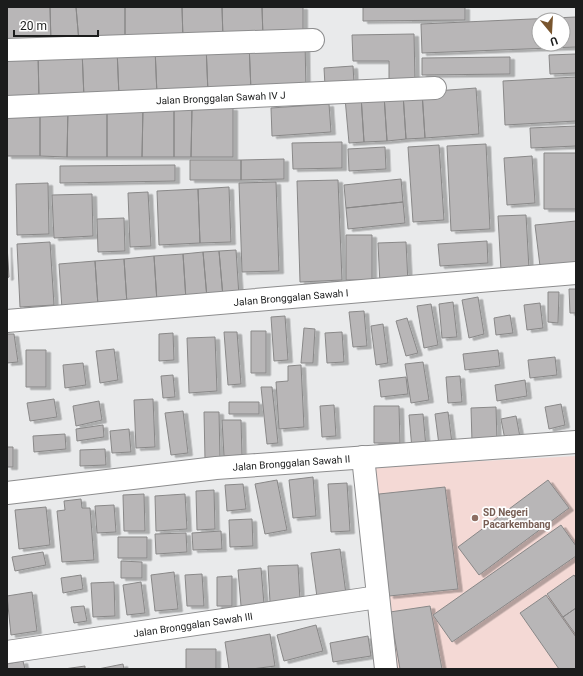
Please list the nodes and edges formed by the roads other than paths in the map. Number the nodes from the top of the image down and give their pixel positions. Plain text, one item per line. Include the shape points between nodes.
1 (313, 40) dead end
2 (7, 50) edge
3 (435, 88) dead end
4 (7, 107) edge
5 (576, 273) edge
6 (7, 321) edge
7 (576, 442) edge
8 (363, 457) junction
9 (7, 493) edge
10 (378, 597) junction
11 (7, 652) edge
12 (386, 669) edge

1 - 2 street
3 - 4 street, Jalan Bronggalan Sawah IV J
5 - 6 street, Jalan Bronggalan Sawah I
7 - 8 street, Jalan Bronggalan Sawah II
8 - 9 street, Jalan Bronggalan Sawah II via 216,468
8 - 10 street
10 - 11 street, Jalan Bronggalan Sawah III
10 - 12 street

